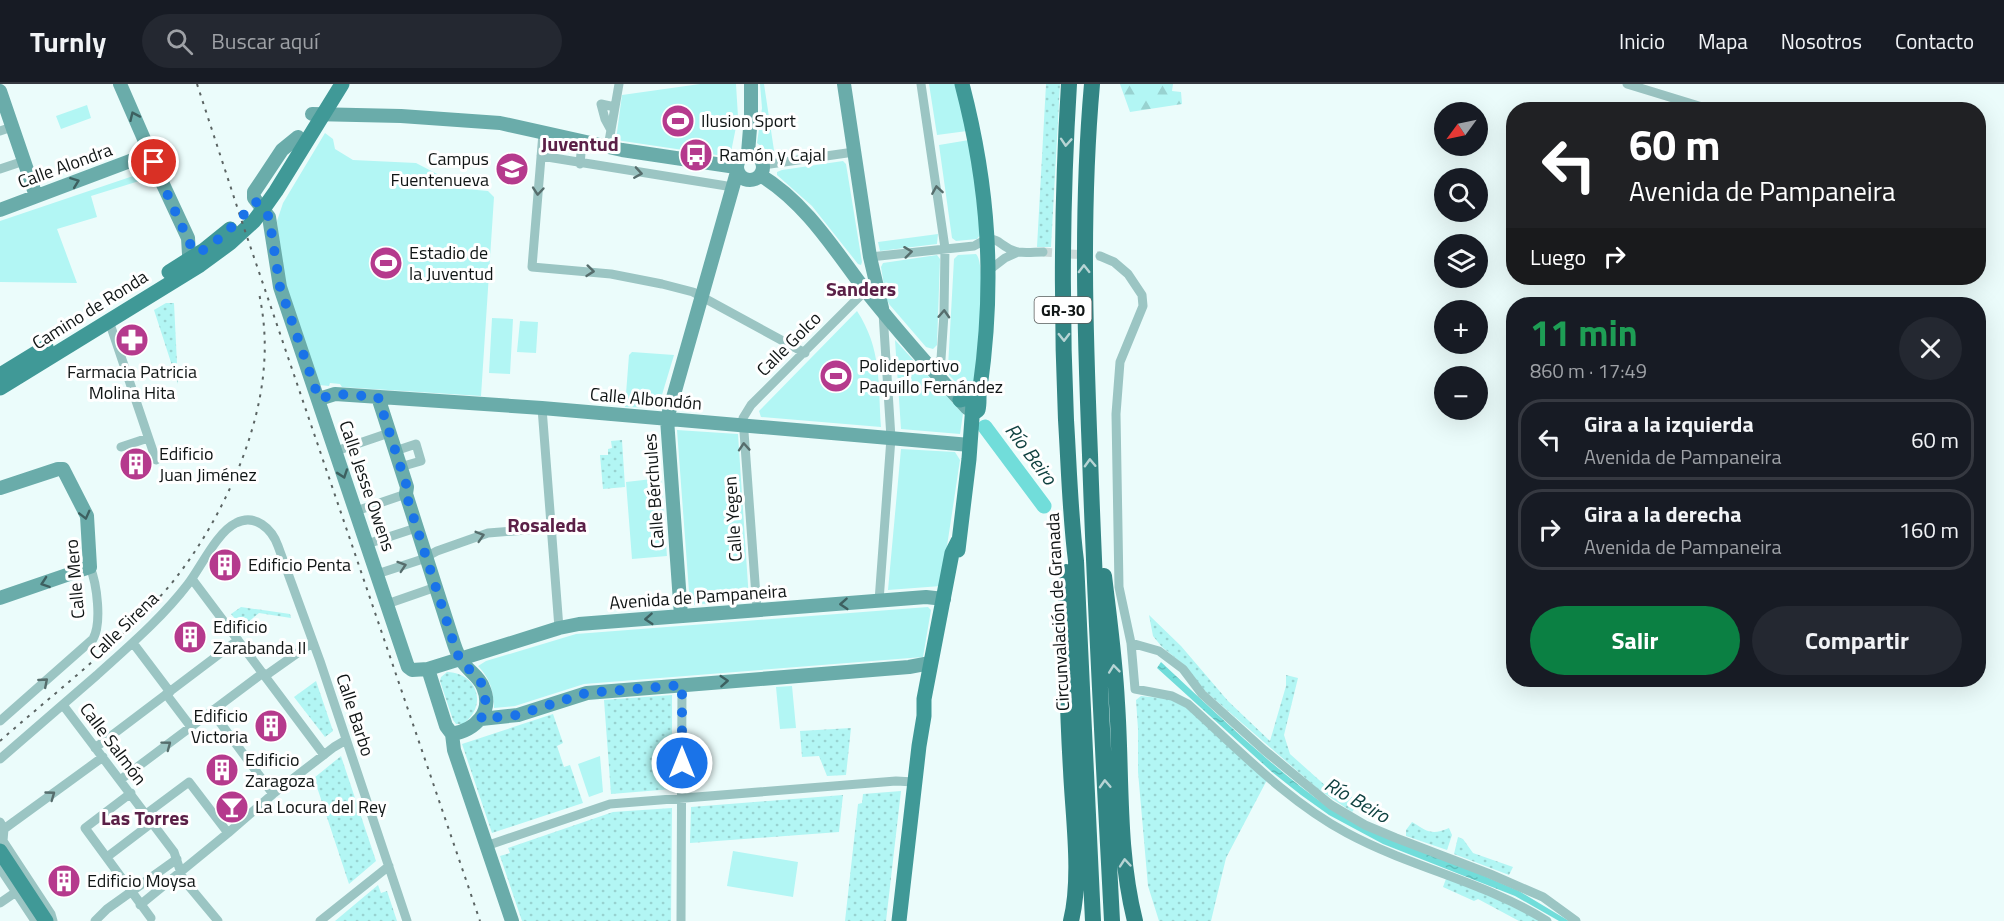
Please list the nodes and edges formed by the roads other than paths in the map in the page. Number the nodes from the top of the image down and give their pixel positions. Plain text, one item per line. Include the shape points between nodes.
1 (120, 84) edge
2 (331, 84) edge
3 (342, 84) edge
4 (618, 84) edge
5 (752, 84) edge
6 (844, 84) edge
7 (921, 84) edge
8 (962, 84) edge
9 (1070, 84) edge
10 (1092, 84) edge
11 (1626, 84) edge
12 (0, 91) edge
13 (1686, 102) edge
14 (615, 107) junction
15 (318, 115) junction
16 (6, 129) edge
17 (611, 130) junction
18 (543, 133) junction
19 (582, 142) junction
20 (608, 147) junction
21 (854, 152) junction
22 (748, 153) junction
23 (541, 156) junction
24 (149, 157) junction
25 (24, 160) junction
26 (580, 164) junction
27 (0, 169) edge
28 (762, 170) junction
29 (738, 176) junction
30 (36, 196) junction
31 (0, 210) edge
32 (255, 211) junction
33 (988, 238) junction
34 (974, 246) junction
35 (945, 248) junction
36 (1018, 252) junction
37 (1043, 252) tunnel mouth
38 (195, 255) junction
39 (1100, 256) tunnel mouth
40 (870, 257) junction
41 (988, 264) junction
42 (867, 284) junction
43 (702, 297) junction
44 (882, 310) junction
45 (109, 321) junction
46 (805, 352) junction
47 (932, 368) junction
48 (0, 375) edge
49 (0, 388) edge
50 (977, 394) junction
51 (378, 397) junction
52 (319, 399) junction
53 (960, 400) junction
54 (543, 408) junction
55 (974, 413) junction
56 (667, 418) junction
57 (743, 425) junction
58 (389, 433) junction
59 (148, 438) junction
60 (891, 438) junction
61 (970, 446) junction
62 (121, 447) dead end
63 (336, 451) junction
64 (395, 451) junction
65 (156, 460) dead end
66 (400, 467) junction
67 (0, 488) edge
68 (406, 494) junction
69 (356, 511) junction
70 (1092, 522) junction
71 (263, 524) joint
72 (416, 528) junction
73 (552, 528) junction
74 (1073, 536) junction
75 (957, 541) junction
76 (367, 544) junction
77 (426, 557) junction
78 (90, 567) junction
79 (377, 574) junction
80 (192, 579) junction
81 (436, 587) junction
82 (0, 598) edge
83 (944, 599) junction
84 (879, 601) junction
85 (387, 604) junction
86 (757, 610) junction
87 (681, 616) junction
88 (559, 628) junction
89 (947, 633) junction
90 (238, 640) junction
91 (313, 642) junction
92 (133, 643) junction
93 (1131, 643) junction
94 (460, 659) junction
95 (925, 668) junction
96 (428, 669) junction
97 (412, 670) joint
98 (264, 674) junction
99 (682, 685) junction
100 (168, 693) junction
101 (63, 705) junction
102 (213, 710) junction
103 (924, 716) junction
104 (481, 719) junction
105 (0, 721) edge
106 (191, 727) junction
107 (452, 734) junction
108 (345, 740) junction
109 (95, 748) junction
110 (324, 754) junction
111 (103, 757) junction
112 (0, 759) edge
113 (120, 780) junction
114 (915, 782) junction
115 (131, 794) junction
116 (273, 794) junction
117 (682, 798) junction
118 (146, 814) junction
119 (153, 822) junction
120 (2, 826) edge
121 (228, 834) junction
122 (486, 846) junction
123 (0, 851) edge
124 (106, 857) junction
125 (177, 859) junction
126 (1075, 865) junction
127 (388, 866) junction
128 (0, 868) edge
129 (180, 873) junction
130 (16, 892) junction
131 (133, 892) junction
132 (0, 903) edge
133 (140, 905) junction
134 (151, 918) dead end
135 (35, 921) edge
136 (46, 921) edge
137 (53, 921) edge
138 (95, 921) edge
139 (218, 921) edge
140 (320, 921) edge
141 (407, 921) edge
142 (512, 921) edge
143 (681, 921) edge
144 (899, 921) edge
145 (1062, 921) edge
146 (1071, 921) edge
147 (1093, 921) edge
148 (1112, 921) edge
149 (1135, 921) edge
150 (1547, 921) edge
151 (1576, 921) edge

24 -> 1 street
2 - 15 main road, Camino de Ronda
3 - 15 main road, Camino de Ronda
4 - 14 street
5 - 22 street
6 - 21 street
35 -> 7 street
8 - 33 main road via 976,134
9 -> 74 highway, Circunvalación de Granada / GR-30 via 1063,247
70 -> 10 highway, Circunvalación de Granada / GR-30 via 1084,263
11 - 13 street
12 - 16 street
14 - 17 street
14 - 17 street via 601,105
15 - 18 street via 500,123
15 - 32 main road, Camino de Ronda
15 - 32 main road, Camino de Ronda via 298,137
16 - 25 street
17 - 20 street
18 - 19 street
18 - 23 street
19 - 20 street
19 - 26 street
20 - 29 street
21 - 28 street
21 - 40 street
22 - 28 street via 758,156
22 - 29 street via 741,157
23 - 26 street
23 -> 43 street via 532,267 635,278
30 -> 24 street, Calle Alondra
24 - 38 street
25 - 27 street
25 - 30 street
26 -> 29 street
28 - 29 street via 753,180
28 - 42 street via 803,210
29 - 43 street, Calle Bérchules
30 - 31 street, Calle Alondra
32 - 38 main road, Camino de Ronda via 227,239
32 - 52 street, Calle Jesse Owens via 269,217 280,287
33 - 34 street
33 - 36 street
33 - 41 main road
34 - 35 street
34 - 41 street
40 -> 35 street
47 -> 35 street via 941,359
36 - 37 street
36 - 41 street
38 - 45 main road, Camino de Ronda
38 - 48 main road, Camino de Ronda
39 - 93 street via 1128,274 1142,295 1143,306 1120,362 1116,414 1119,587
40 - 42 street
41 - 50 main road via 985,351
42 - 44 street
42 - 46 street, Calle Golco
43 - 46 street
43 - 56 street, Calle Bérchules
44 - 47 street
44 - 60 street
45 - 49 main road, Camino de Ronda
45 - 59 street
46 - 57 street, Calle Golco via 751,405
47 - 53 street
50 - 53 main road
50 - 55 main road via 980,400
51 - 52 street, Calle Albondón via 335,394
51 - 54 street, Calle Albondón
51 - 58 street
52 - 63 street, Calle Jesse Owens
53 - 55 street
54 - 56 street, Calle Albondón
54 - 73 street
55 - 61 main road
56 - 57 street, Calle Albondón
56 - 87 street, Calle Bérchules
57 - 60 street, Calle Albondón
86 -> 57 street, Calle Yegen
58 - 63 street
58 - 64 street
59 - 62 street
59 - 65 street
60 - 61 street, Calle Albondón
60 - 84 street
61 - 75 main road
63 -> 69 street, Calle Jesse Owens
64 - 66 street
64 - 66 street via 416,444 421,461
66 - 68 street
67 -> 78 street, Calle Mero via 63,469 87,516
68 - 69 street
68 - 72 street
69 - 76 street, Calle Jesse Owens
148 -> 70 highway, Circunvalación de Granada / GR-30
149 -> 70 highway via 1123,843 1117,702 1104,569
71 - 80 street, Calle Sirena via 252,520 233,524
71 - 91 street, Calle Barbo via 276,539
72 - 76 street
72 - 77 street
77 -> 73 street via 488,533
73 - 88 street
74 - 126 highway via 1066,563 1066,669
74 - 147 highway, Circunvalación de Granada / GR-30
75 - 83 main road
75 - 89 main road via 958,568
76 - 79 street, Calle Jesse Owens
79 -> 77 street
77 - 81 street
78 -> 82 street
105 -> 78 street, Calle Mero via 93,639 98,628 95,579
79 - 85 street, Calle Jesse Owens
80 - 90 street
80 - 92 street, Calle Sirena
81 - 85 street
81 - 94 street
83 - 84 street, Avenida de Pampaneira
83 - 89 main road
83 - 95 main road
84 -> 86 street, Avenida de Pampaneira
85 - 97 street, Calle Jesse Owens
86 - 87 street, Avenida de Pampaneira
87 -> 88 street, Avenida de Pampaneira
88 - 94 street, Avenida de Pampaneira
89 - 95 main road via 938,657
89 - 103 main road via 934,698
90 - 98 street
90 - 100 street
91 - 98 street
91 - 108 street, Calle Barbo
92 - 100 street
92 - 101 street, Calle Sirena
93 - 150 street via 1135,689 1172,696 1188,704 1282,788 1325,819 1370,844 1498,894
93 - 151 street via 1159,651 1183,669 1202,694 1331,805 1385,834 1543,897
94 - 96 street, Avenida de Pampaneira
94 - 104 street via 483,686 486,697
99 -> 95 street
95 - 103 main road
96 - 97 street, Avenida de Pampaneira
96 - 107 street
98 - 102 street
98 - 110 street
99 - 104 street via 586,693 518,715
99 - 117 street
100 - 106 street
100 - 109 street
101 - 109 street, Calle Salmón
101 - 112 street, Calle Sirena
102 - 106 street
102 - 116 street
103 - 114 main road
104 - 107 street via 465,732
113 -> 106 street
107 - 122 street
108 - 110 street
108 - 127 street, Calle Barbo
109 - 111 street, Calle Salmón
110 - 116 street
111 - 113 street, Calle Salmón
120 -> 111 street
113 - 115 street, Calle Salmón
114 - 117 street
114 - 144 main road
115 - 118 street, Calle Salmón
115 - 124 street via 85,828
116 - 121 street
117 - 122 street via 610,804
117 - 143 street
118 - 119 street, Calle Salmón
118 - 121 street via 189,782
119 - 124 street
119 - 125 street, Calle Salmón
120 - 137 street via 3,841
121 - 129 street
122 - 142 street
123 - 136 main road
124 - 131 street
125 - 129 street, Calle Salmón
125 - 131 street
126 - 145 highway
126 - 146 highway
127 - 140 street
127 - 141 street, Calle Barbo
128 - 130 street
129 - 133 street
129 - 139 street, Calle Salmón
130 - 132 street
130 - 135 street
131 - 133 street
131 - 138 street
133 - 134 street

